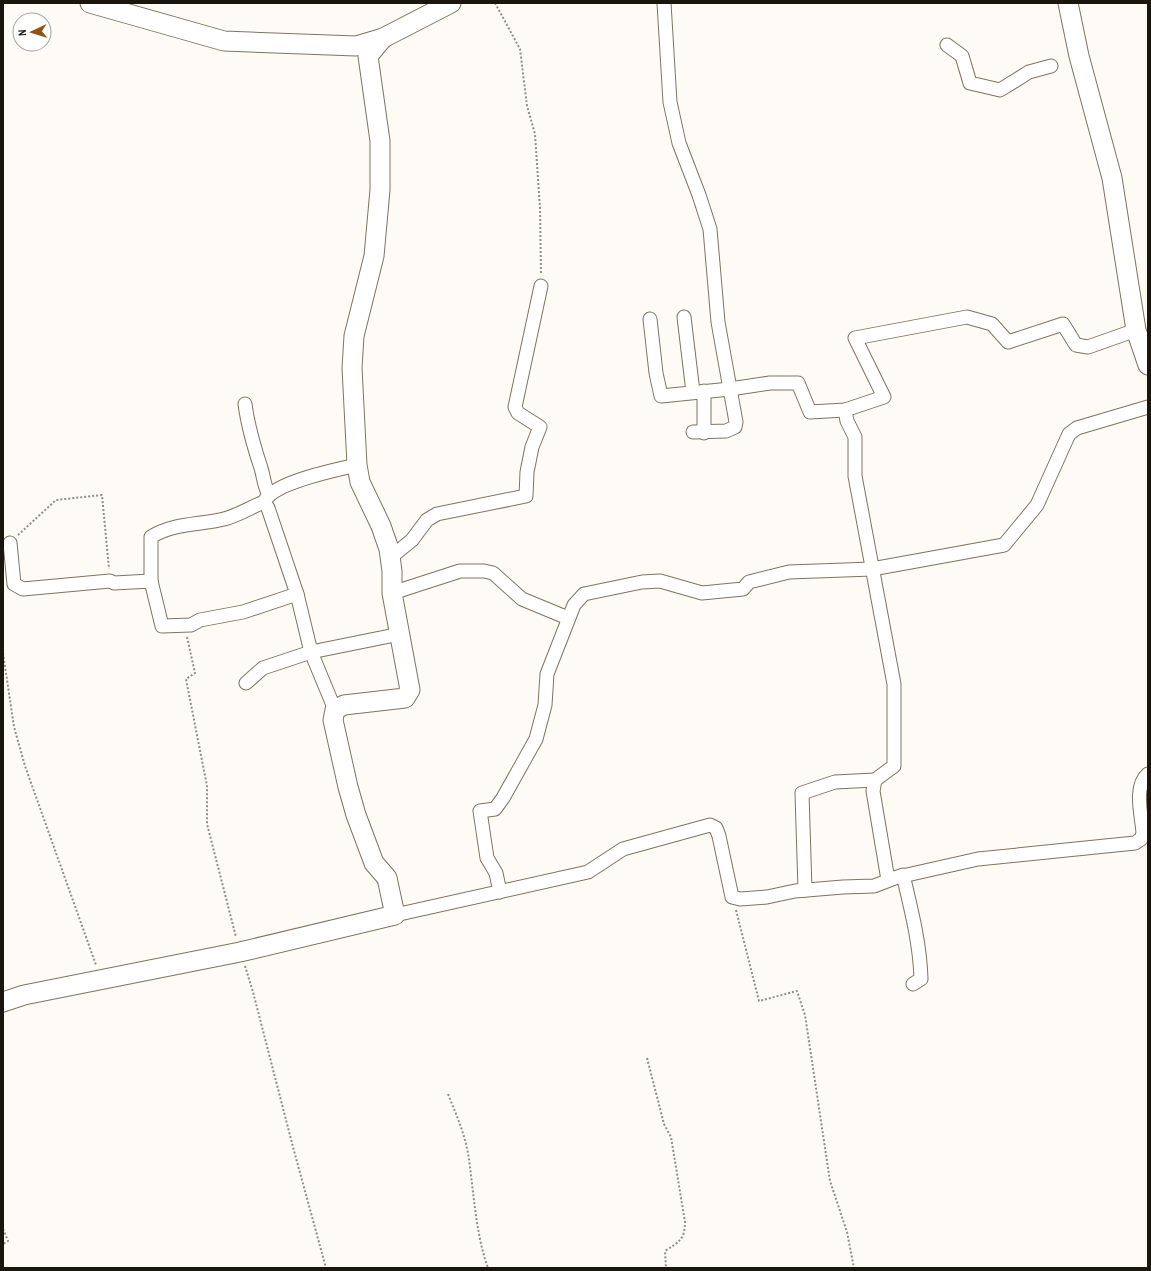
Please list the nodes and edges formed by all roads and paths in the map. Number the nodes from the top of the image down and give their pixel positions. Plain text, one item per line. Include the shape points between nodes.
1 (90, 3) edge
2 (451, 3) edge
3 (495, 3) edge
4 (664, 3) edge
5 (1068, 3) edge
6 (383, 38) junction
7 (947, 46) dead end
8 (1051, 66) dead end
9 (541, 286) joint
10 (684, 317) dead end
11 (650, 318) dead end
12 (1136, 330) junction
13 (1148, 365) edge
14 (730, 389) junction
15 (698, 392) junction
16 (245, 404) dead end
17 (1148, 407) edge
18 (845, 410) junction
19 (356, 465) junction
20 (267, 498) junction
21 (10, 543) joint
22 (390, 558) junction
23 (872, 569) junction
24 (110, 580) junction
25 (151, 581) junction
26 (392, 593) junction
27 (297, 594) junction
28 (568, 618) junction
29 (191, 625) junction
30 (400, 634) junction
31 (311, 652) junction
32 (3, 653) edge
33 (246, 683) dead end
34 (335, 710) junction
35 (1148, 774) edge
36 (875, 780) junction
37 (903, 875) junction
38 (805, 890) junction
39 (500, 892) junction
40 (732, 897) junction
41 (395, 915) junction
42 (240, 952) junction
43 (101, 980) junction
44 (913, 984) dead end
45 (3, 1002) edge
46 (647, 1058) dead end
47 (448, 1094) dead end
48 (3, 1229) edge
49 (3, 1244) edge
50 (326, 1268) edge
51 (488, 1268) edge
52 (666, 1268) edge
53 (854, 1268) edge

1 - 6 street via 224,41 356,46
2 - 6 street
3 - 9 path via 520,49 527,106 535,134 540,208
4 - 14 street via 670,102 679,143 710,229 718,322
5 - 12 street via 1079,56 1112,178
6 - 19 street via 368,56 380,141 380,190 374,256 354,336 352,368
7 - 8 street via 962,56 970,83 1000,90 1029,72
9 - 22 street via 515,407 518,413 540,427 532,447 526,496 437,514 427,520 412,540
10 - 15 street
11 - 15 street via 661,396
12 - 13 street
12 - 18 street via 1088,347 1076,345 1064,324 1008,342 992,324 967,317 855,338 884,397
14 - 15 street
14 - 15 street via 735,427 726,431 699,432
14 - 18 street via 770,383 798,383 810,412
16 - 20 street via 254,452 261,469
17 - 23 street via 1077,428 1069,434 1038,505 1004,545
18 - 23 street via 847,421 856,437 856,476
19 - 20 street via 290,483
19 - 22 street via 360,482 381,526
20 - 25 street via 225,519 192,524 151,537
20 - 27 street via 268,508
21 - 24 street via 14,584 23,589
21 - 24 path via 56,500 102,496
22 - 26 street
23 - 28 street via 789,572 749,582 743,589 702,593 660,581 642,582 584,594 574,605
23 - 36 street via 894,684 894,766
24 - 25 street via 114,583
25 - 29 street via 162,626
26 - 28 street via 460,571 484,571 493,573 522,599
26 - 30 street
27 - 29 street via 243,612 200,620
27 - 31 street
28 - 39 street via 547,674 545,705 536,739 503,798 495,808 480,811 487,858 496,873
29 - 42 path via 186,633 195,673 186,679 207,786 207,824
30 - 31 street
30 - 34 street via 410,690 405,698 344,705
31 - 33 street via 263,668
31 - 34 street
32 - 43 path via 14,727 25,766
34 - 41 street via 333,720 348,787 366,844 374,863 386,878
35 - 37 street via 1141,785 1143,833 1141,839 1135,843 978,859
36 - 37 street via 873,791 887,874 889,879
36 - 38 street via 835,782 802,793
37 - 38 street via 874,886
37 - 44 street via 920,958 920,978
38 - 40 street via 767,897
39 - 40 street via 588,872 623,849 710,825 716,828 719,836
39 - 41 street
40 - 53 path via 759,1001 797,991 805,1015 830,1182 847,1232
41 - 42 street
42 - 43 street
42 - 50 path via 254,992
43 - 45 street via 24,995
46 - 52 path via 664,1124 671,1137 685,1222 685,1232 680,1240 665,1251
47 - 51 path via 466,1144 480,1238
48 - 49 path via 8,1241

